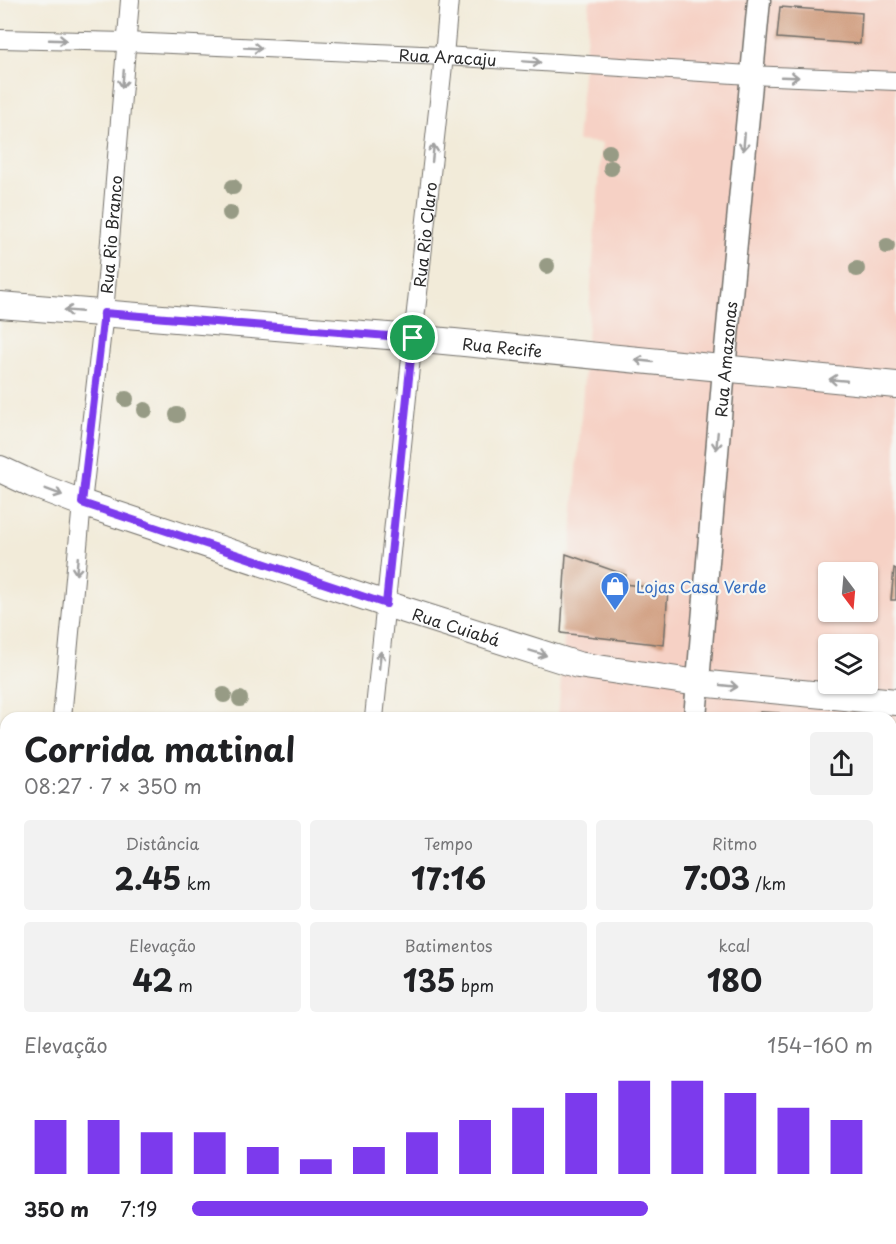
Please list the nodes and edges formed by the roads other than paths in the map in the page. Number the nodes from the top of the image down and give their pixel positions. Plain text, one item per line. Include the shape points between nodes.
1 (130, 0) edge
2 (449, 0) edge
3 (759, 0) edge
4 (0, 39) edge
5 (126, 42) junction
6 (444, 57) junction
7 (750, 75) junction
8 (896, 81) edge
9 (0, 305) edge
10 (104, 313) junction
11 (413, 338) junction
12 (723, 369) junction
13 (896, 385) edge
14 (0, 469) edge
15 (82, 503) junction
16 (386, 604) junction
17 (698, 683) junction
18 (896, 702) edge
19 (63, 712) edge
20 (375, 712) edge
21 (696, 712) edge

1 - 5 street, Rua Rio Branco
2 - 6 street, Rua Rio Claro
3 - 7 street, Rua Amazonas
4 -> 5 street, Rua Aracaju
5 -> 6 street, Rua Aracaju
5 -> 10 street, Rua Rio Branco
6 -> 7 street, Rua Aracaju
11 -> 6 street, Rua Rio Claro
7 -> 8 street, Rua Aracaju
7 -> 12 street, Rua Amazonas
10 -> 9 main road, Rua Recife
10 - 11 main road, Rua Recife
10 - 15 street, Rua Rio Branco
12 -> 11 main road, Rua Recife
11 - 16 street, Rua Rio Claro
13 -> 12 main road, Rua Recife
12 -> 17 street, Rua Amazonas
14 -> 15 main road, Rua Cuiabá
15 - 16 main road, Rua Cuiabá
15 -> 19 street, Rua Rio Branco
16 -> 17 main road, Rua Cuiabá via 578,665
20 -> 16 street, Rua Rio Claro
17 -> 18 main road, Rua Cuiabá
17 - 21 street, Rua Amazonas

